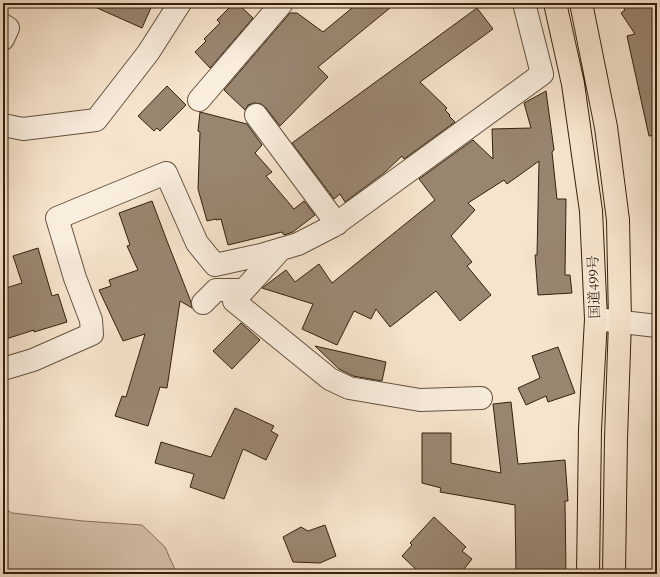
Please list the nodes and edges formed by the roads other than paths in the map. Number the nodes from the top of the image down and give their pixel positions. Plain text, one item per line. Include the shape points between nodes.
1 (180, 3) edge
2 (282, 3) edge
3 (524, 3) edge
4 (555, 3) edge
5 (581, 3) edge
6 (3, 25) edge
7 (3, 39) edge
8 (199, 100) dead end
9 (256, 115) dead end
10 (3, 125) edge
11 (337, 224) junction
12 (281, 249) junction
13 (244, 290) junction
14 (203, 303) dead end
15 (596, 319) junction
16 (620, 321) junction
17 (654, 321) edge
18 (3, 369) edge
19 (481, 398) dead end
20 (588, 574) edge
21 (614, 574) edge

1 - 10 street via 148,53 96,120 23,128
2 - 8 street
3 - 11 street via 542,74
4 - 15 highway, 国道499号 via 573,84 591,211
5 - 16 highway, 国道499号 via 606,127 618,220
6 - 7 street via 8,28
9 - 11 street
11 - 12 street via 298,244
12 - 13 street
12 - 18 street via 215,265 197,243 166,173 57,218 91,320 92,334 33,360
13 - 14 street via 216,290
13 - 19 street via 234,301 330,379 349,388 420,400
15 - 16 street
15 - 20 highway, 国道499号 via 590,429
16 - 17 street
16 - 21 highway, 国道499号

